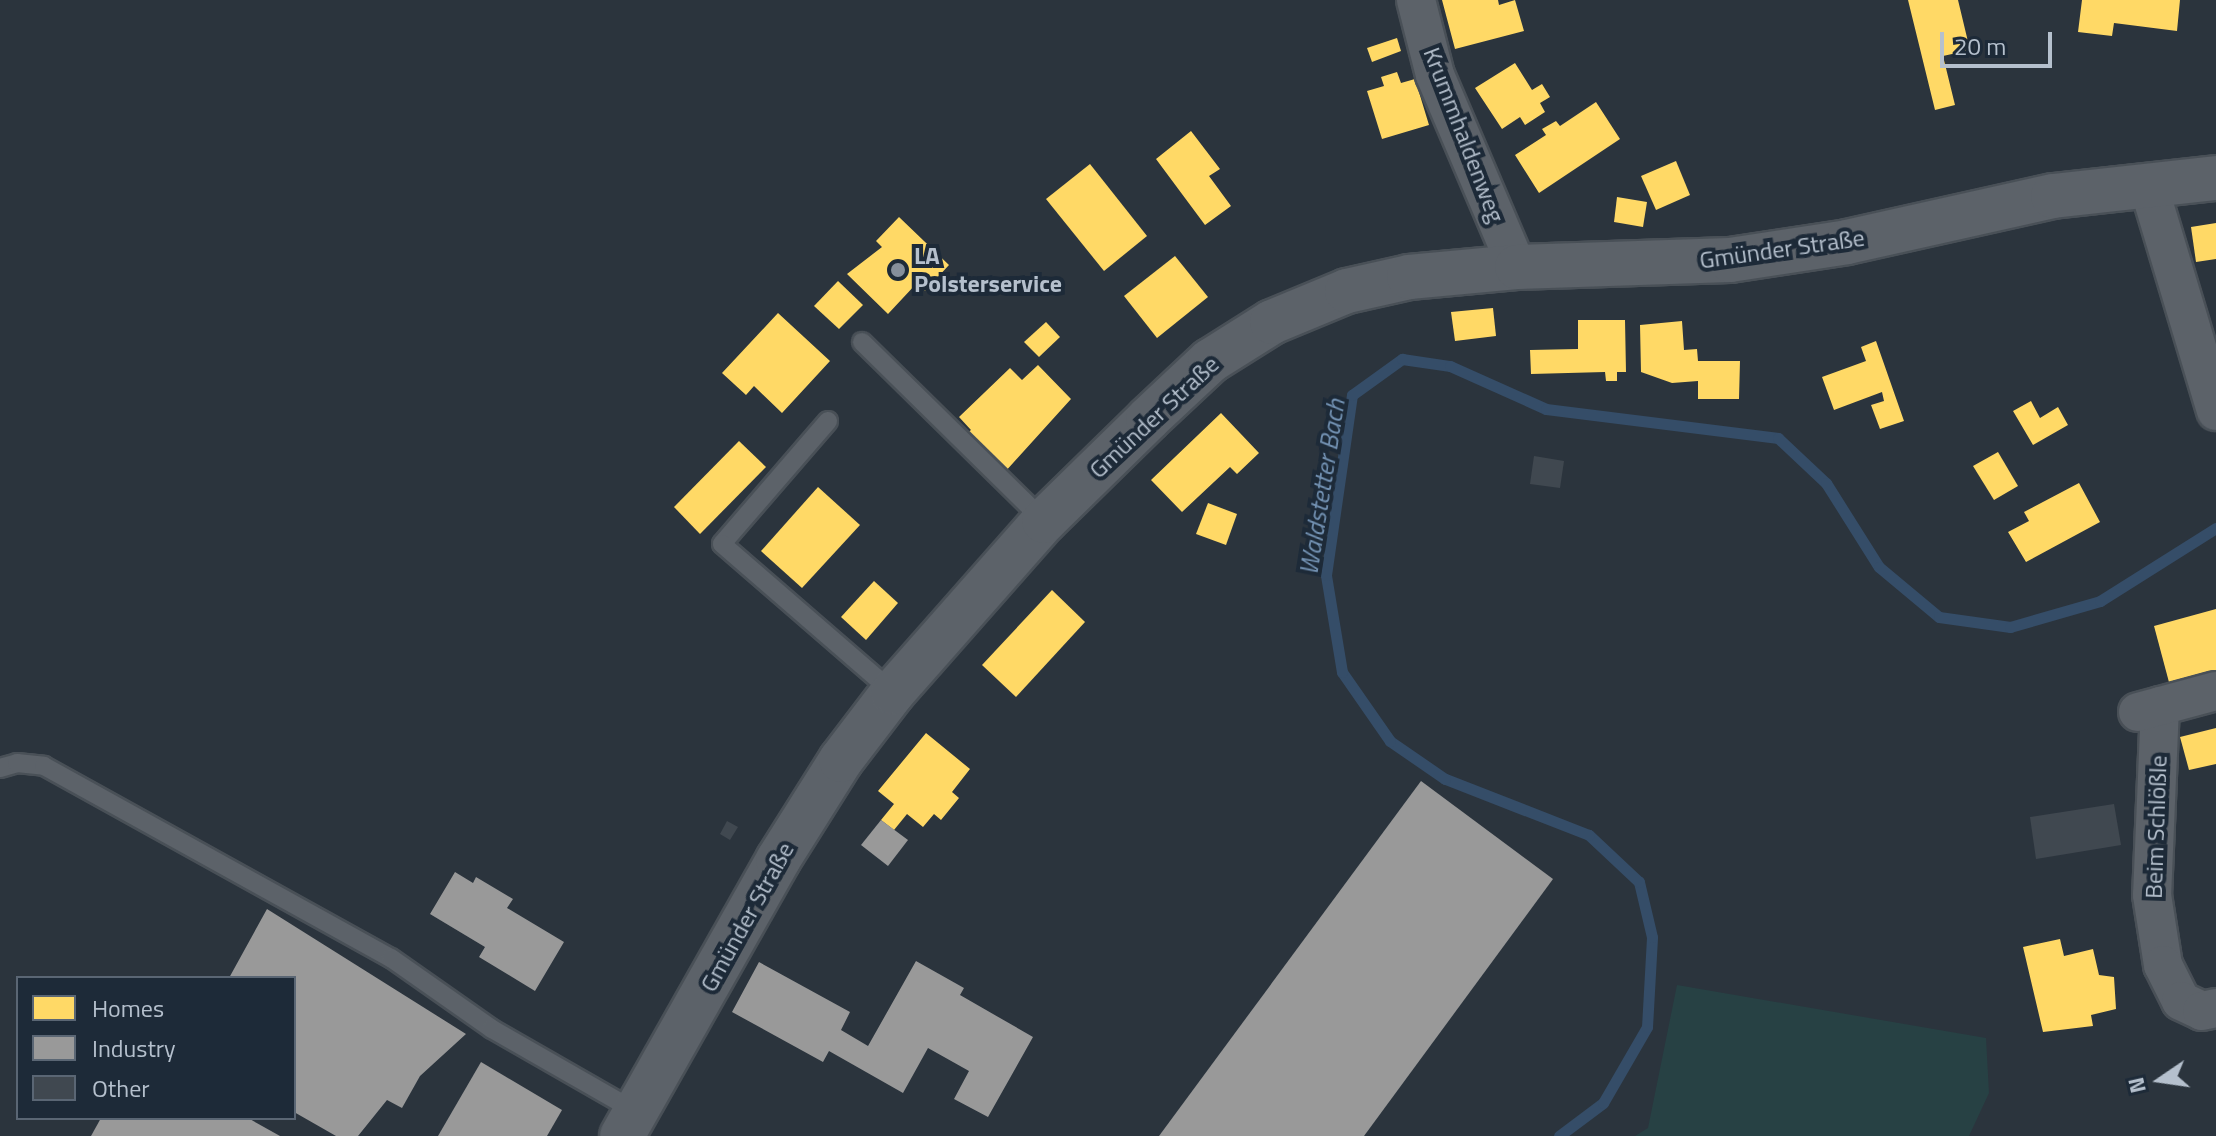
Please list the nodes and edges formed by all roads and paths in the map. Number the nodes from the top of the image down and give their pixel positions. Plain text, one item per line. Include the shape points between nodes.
1 (1416, 0) edge
2 (2216, 178) edge
3 (2148, 184) junction
4 (1517, 267) junction
5 (862, 342) dead end
6 (2216, 411) edge
7 (828, 421) dead end
8 (1044, 521) junction
9 (2216, 691) edge
10 (893, 692) junction
11 (0, 768) edge
12 (2216, 1008) edge
13 (629, 1123) edge

1 - 4 street, Krummhaldenweg via 1435,75
2 - 3 street, Gmünder Straße
3 - 4 street, Gmünder Straße via 2053,196 1847,242 1730,260
3 - 6 street
4 - 8 street, Gmünder Straße via 1409,277 1347,291 1272,322 1210,361
5 - 8 lane
7 - 10 lane via 722,544
8 - 10 street, Gmünder Straße
9 - 12 street, Beim Schlößle via 2148,710 2152,895 2163,965 2181,1001 2202,1011
10 - 13 street, Gmünder Straße via 841,760 778,860
11 - 13 lane, Gmünder Straße via 17,763 44,766 377,950

